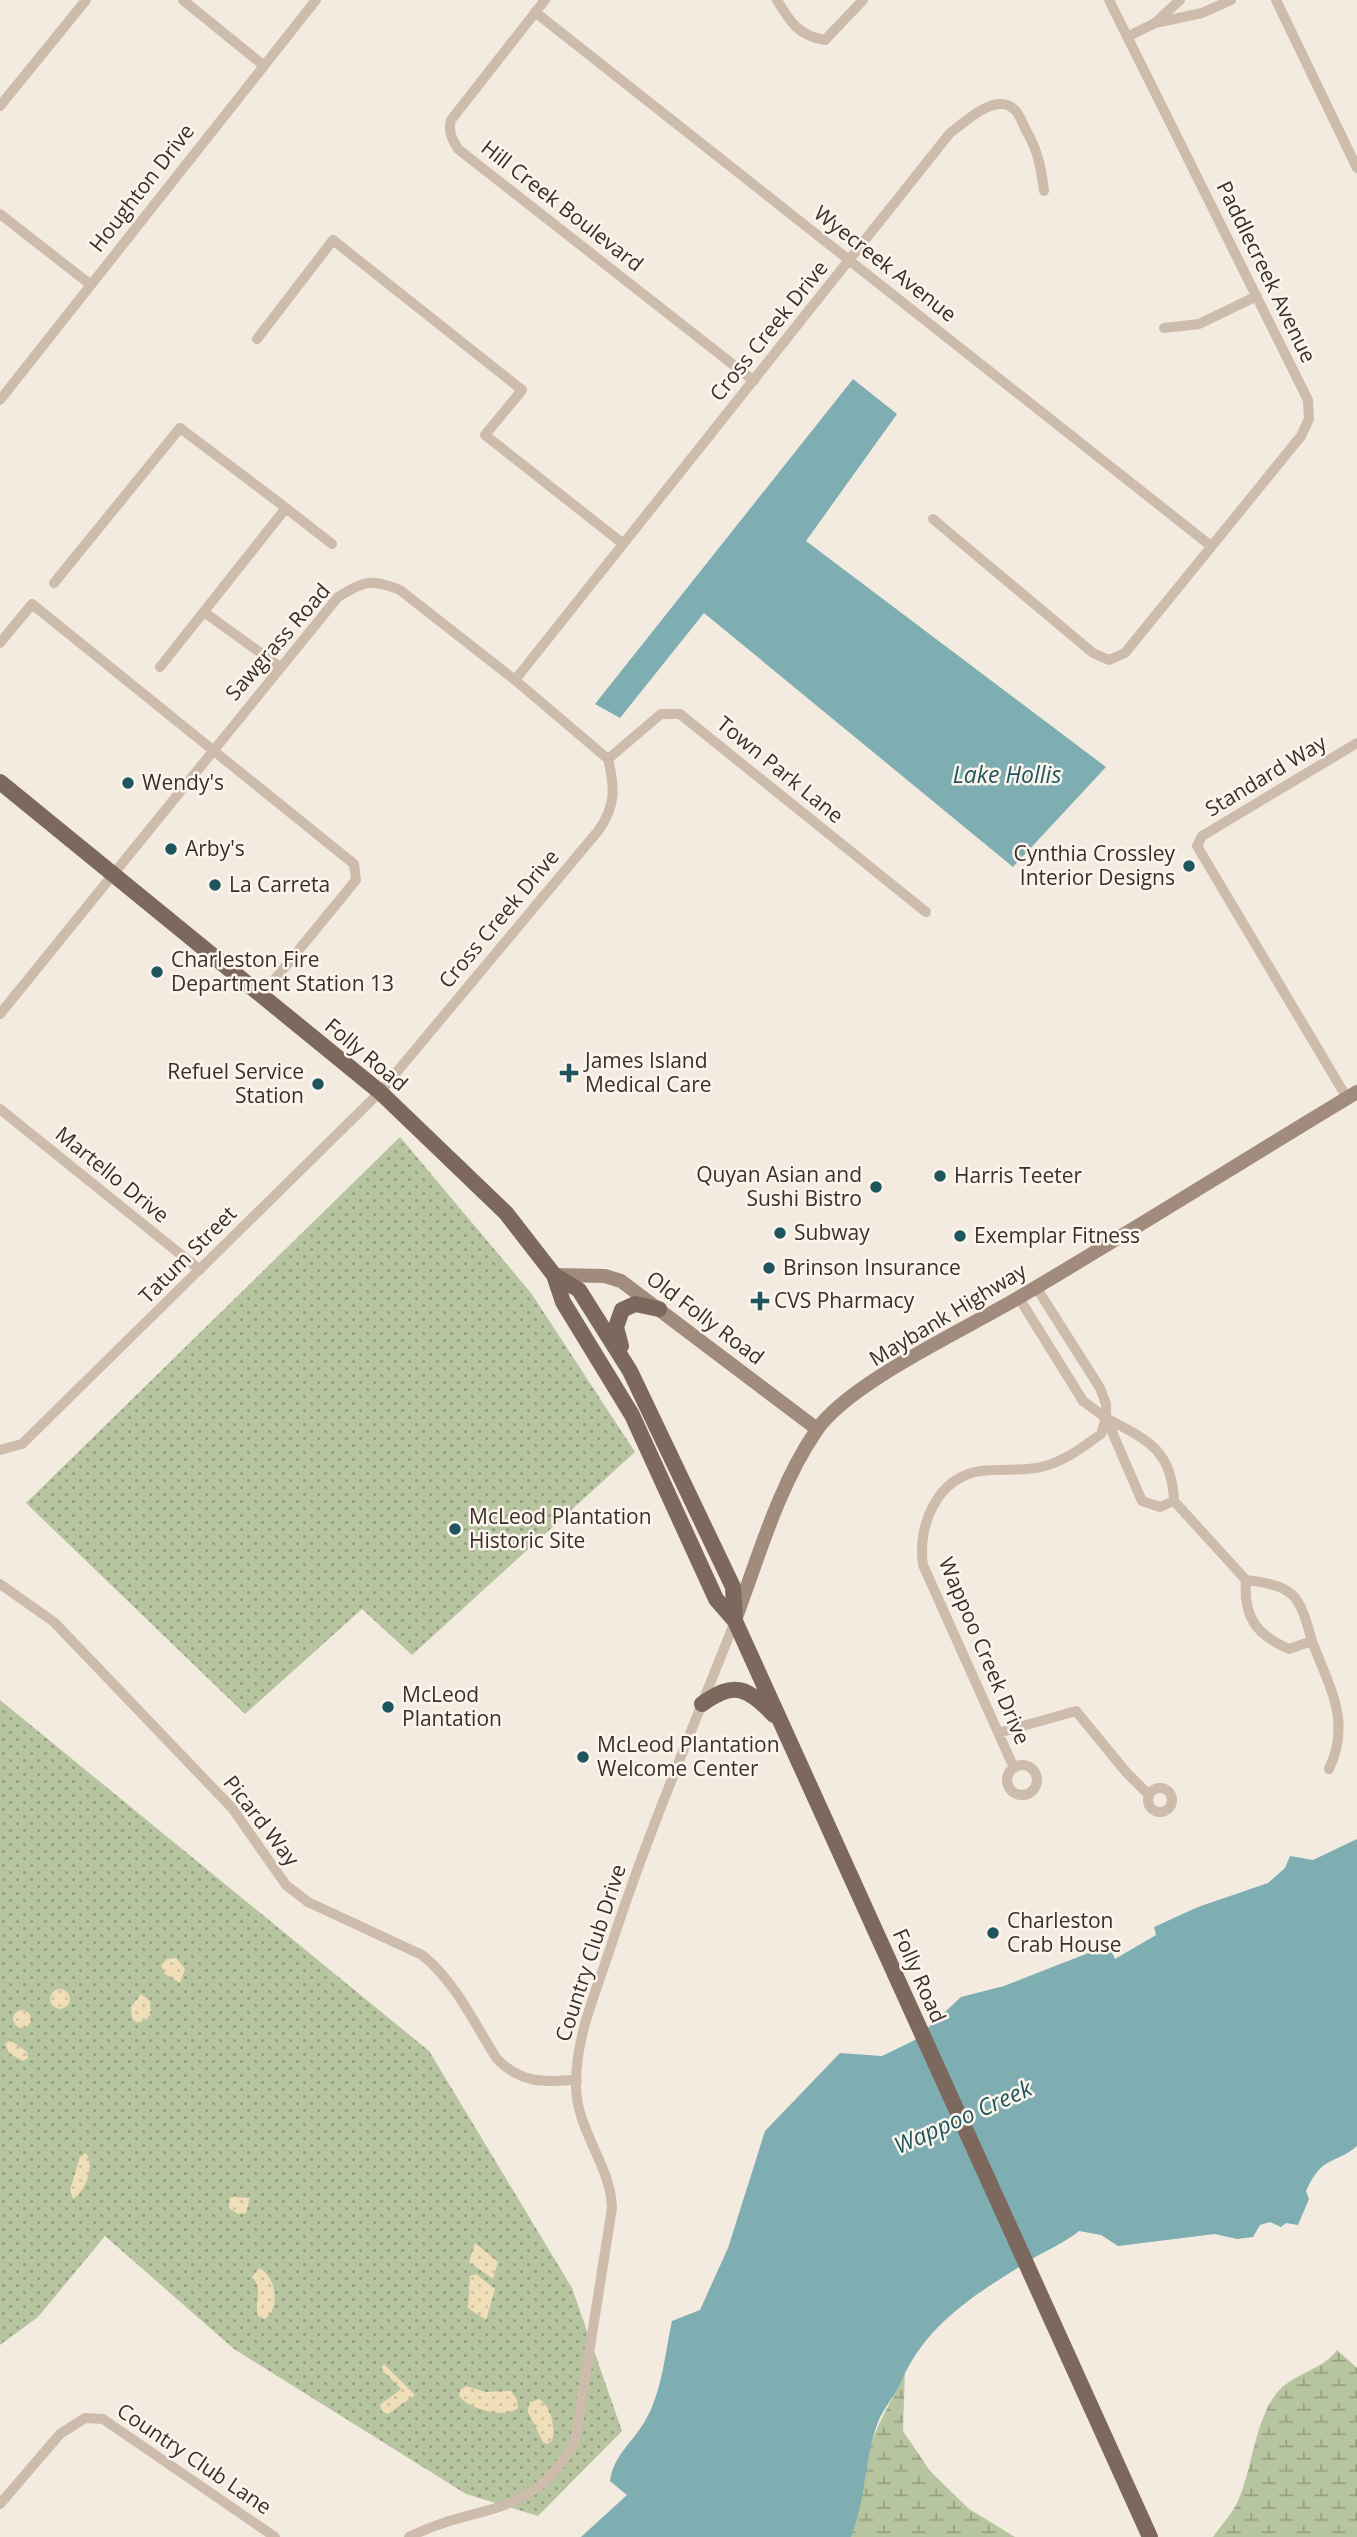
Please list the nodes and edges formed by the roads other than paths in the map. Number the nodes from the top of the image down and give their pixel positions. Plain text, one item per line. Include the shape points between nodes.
1 (86, 0) edge
2 (183, 0) edge
3 (316, 0) edge
4 (545, 0) edge
5 (778, 0) edge
6 (863, 0) edge
7 (1109, 0) edge
8 (1180, 0) edge
9 (1231, 0) edge
10 (1276, 0) edge
11 (535, 12) junction
12 (1155, 23) junction
13 (1127, 37) junction
14 (263, 65) junction
15 (0, 106) edge
16 (1357, 168) edge
17 (1044, 191) dead end
18 (0, 214) edge
19 (850, 261) junction
20 (91, 285) junction
21 (1257, 296) junction
22 (1164, 328) dead end
23 (257, 339) dead end
24 (754, 381) junction
25 (0, 400) edge
26 (286, 508) junction
27 (933, 519) dead end
28 (622, 543) junction
29 (332, 544) dead end
30 (1211, 546) junction
31 (54, 583) dead end
32 (204, 612) junction
33 (0, 643) edge
34 (160, 667) dead end
35 (280, 667) junction
36 (515, 680) junction
37 (1357, 743) edge
38 (212, 749) junction
39 (608, 759) junction
40 (0, 782) edge
41 (112, 872) junction
42 (926, 912) dead end
43 (262, 995) junction
44 (0, 1014) edge
45 (380, 1092) junction
46 (1352, 1095) edge
47 (0, 1109) edge
48 (200, 1270) junction
49 (554, 1275) junction
50 (1036, 1287) junction
51 (1019, 1298) junction
52 (659, 1309) junction
53 (630, 1371) junction
54 (1106, 1418) junction
55 (817, 1429) junction
56 (0, 1450) edge
57 (1174, 1501) junction
58 (1246, 1580) junction
59 (0, 1584) edge
60 (735, 1621) junction
61 (1312, 1641) junction
62 (702, 1704) junction
63 (783, 1724) junction
64 (998, 1733) junction
65 (1014, 1768) dead end
66 (1329, 1769) dead end
67 (1149, 1795) dead end
68 (577, 2080) junction
69 (0, 2504) edge
70 (275, 2537) edge
71 (409, 2537) edge
72 (1150, 2537) edge

1 - 15 street
2 - 14 street
3 - 14 street, Houghton Drive
4 - 11 street, Hill Creek Boulevard
5 - 6 street via 807,37 825,40
7 - 13 street, Paddlecreek Avenue
8 - 12 street
9 - 12 street via 1202,13
10 - 16 street
11 - 19 street, Wyecreek Avenue
11 - 24 street, Hill Creek Boulevard via 452,120 450,135 458,149
12 - 13 street
13 - 21 street, Paddlecreek Avenue
14 - 20 street, Houghton Drive
17 - 19 street, Cross Creek Drive via 1040,156 1015,110 1005,104 992,106 950,133
18 - 20 street
19 - 24 street, Cross Creek Drive
19 - 30 street, Wyecreek Avenue
20 - 25 street, Houghton Drive
21 - 22 street via 1199,324
21 - 30 street, Paddlecreek Avenue via 1308,400 1308,419 1301,436
23 - 28 street via 333,240 522,390 485,435
24 - 28 street, Cross Creek Drive
26 - 29 street
26 - 31 street via 180,428
26 - 32 street
27 - 30 street, Paddlecreek Avenue via 1093,653 1109,660 1125,653
28 - 36 street, Cross Creek Drive
32 - 34 street
32 - 35 street
33 - 38 street via 32,604
35 - 36 street, Sawgrass Road via 338,597 364,582 380,582 400,590
35 - 38 street, Sawgrass Road
36 - 39 street, Sawgrass Road
37 - 46 street, Standard Way via 1197,843
38 - 41 street, Sawgrass Road
38 - 43 street via 357,871 356,880
39 - 42 street, Town Park Lane via 661,714 680,714
39 - 45 street, Cross Creek Drive via 614,802 603,824
40 - 41 main road, Folly Road
41 - 43 main road, Folly Road
41 - 44 street, Sawgrass Road
43 - 45 main road, Folly Road
45 - 48 street, Tatum Street
45 - 49 main road, Folly Road via 506,1213
46 - 50 main road, Maybank Highway
47 - 48 street, Martello Drive
48 - 56 street, Tatum Street via 22,1444
49 - 52 main road, Old Folly Road via 605,1276 620,1281
49 - 53 main road, Folly Road via 579,1290
49 - 60 main road, Folly Road via 563,1302 632,1415 716,1599
50 - 51 main road, Maybank Highway
50 - 54 street via 1100,1388
51 - 54 street via 1083,1401
51 - 55 main road, Maybank Highway via 892,1370 845,1402
52 - 53 main road via 635,1304 617,1318 618,1339
52 - 55 main road, Old Folly Road
53 - 60 main road, Folly Road via 733,1587
54 - 57 street via 1145,1438 1163,1455 1171,1472
54 - 57 street via 1142,1501 1160,1507
54 - 64 street, Wappoo Creek Drive via 1101,1434 1048,1466 979,1471 963,1477 947,1487 923,1530 923,1565
55 - 60 main road, Maybank Highway via 783,1489
57 - 58 street
58 - 61 street via 1279,1584 1288,1590 1301,1606
58 - 61 street via 1244,1604 1260,1629 1289,1649
59 - 68 street, Picard Way via 54,1622 223,1798 286,1885 308,1902 435,1965 506,2069 537,2083
60 - 62 street, Country Club Drive
60 - 63 main road, Folly Road
61 - 66 street via 1340,1720 1338,1749
62 - 63 main road via 719,1691 746,1691
62 - 68 street, Country Club Drive via 627,1897 580,2037
63 - 72 main road, Folly Road
64 - 65 street, Wappoo Creek Drive
64 - 67 street via 1076,1711
68 - 71 street, Country Club Drive via 580,2116 612,2191 612,2208 575,2442 563,2463 527,2496
69 - 70 street, Country Club Lane via 60,2434 85,2418 103,2419

